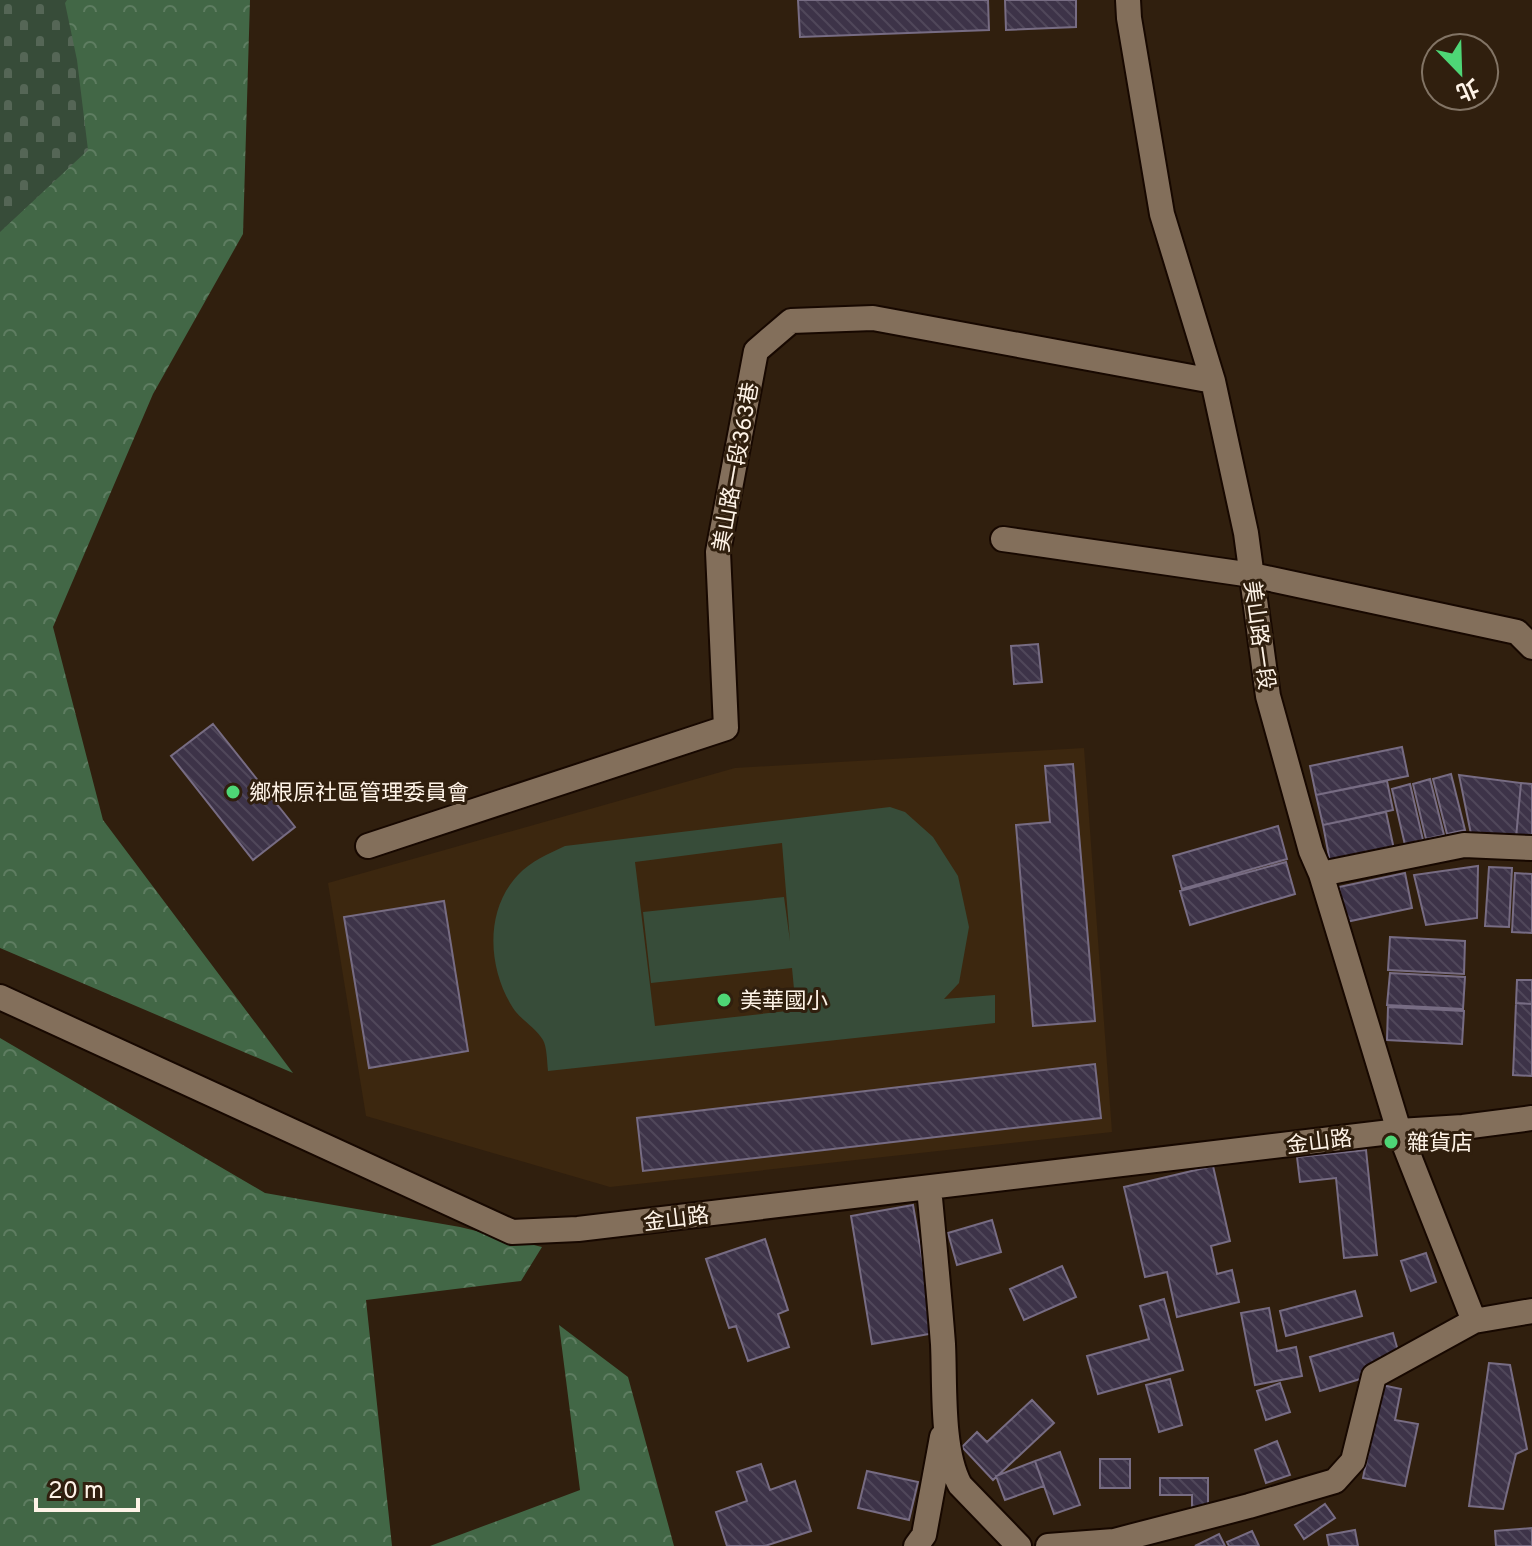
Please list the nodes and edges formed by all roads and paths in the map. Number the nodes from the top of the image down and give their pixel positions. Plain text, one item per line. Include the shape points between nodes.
1 (1128, 0) edge
2 (1213, 381) junction
3 (1003, 539) dead end
4 (1252, 575) junction
5 (1532, 647) edge
6 (368, 846) dead end
7 (1532, 848) edge
8 (1321, 874) junction
9 (0, 997) edge
10 (1532, 1118) edge
11 (1399, 1131) junction
12 (929, 1188) junction
13 (1532, 1311) edge
14 (1474, 1321) junction
15 (946, 1414) junction
16 (916, 1546) edge
17 (1019, 1546) edge
18 (1048, 1546) edge

1 - 2 street, 美山路一段 via 1162,214
2 - 4 street, 美山路一段
2 - 6 street, 美山路一段363巷 via 873,318 791,321 756,351 718,552 726,728
3 - 4 street
4 - 5 street via 1517,632
4 - 8 street, 美山路一段 via 1268,696
7 - 8 street via 1464,845
8 - 11 street, 美山路一段
9 - 12 street, 金山路 via 512,1232
10 - 11 street
11 - 12 street, 金山路
11 - 14 street, 美山路一段
12 - 15 street
13 - 14 street
14 - 18 street via 1374,1376 1353,1461 1335,1481 1114,1541
15 - 16 street via 924,1535
15 - 17 street via 960,1485

